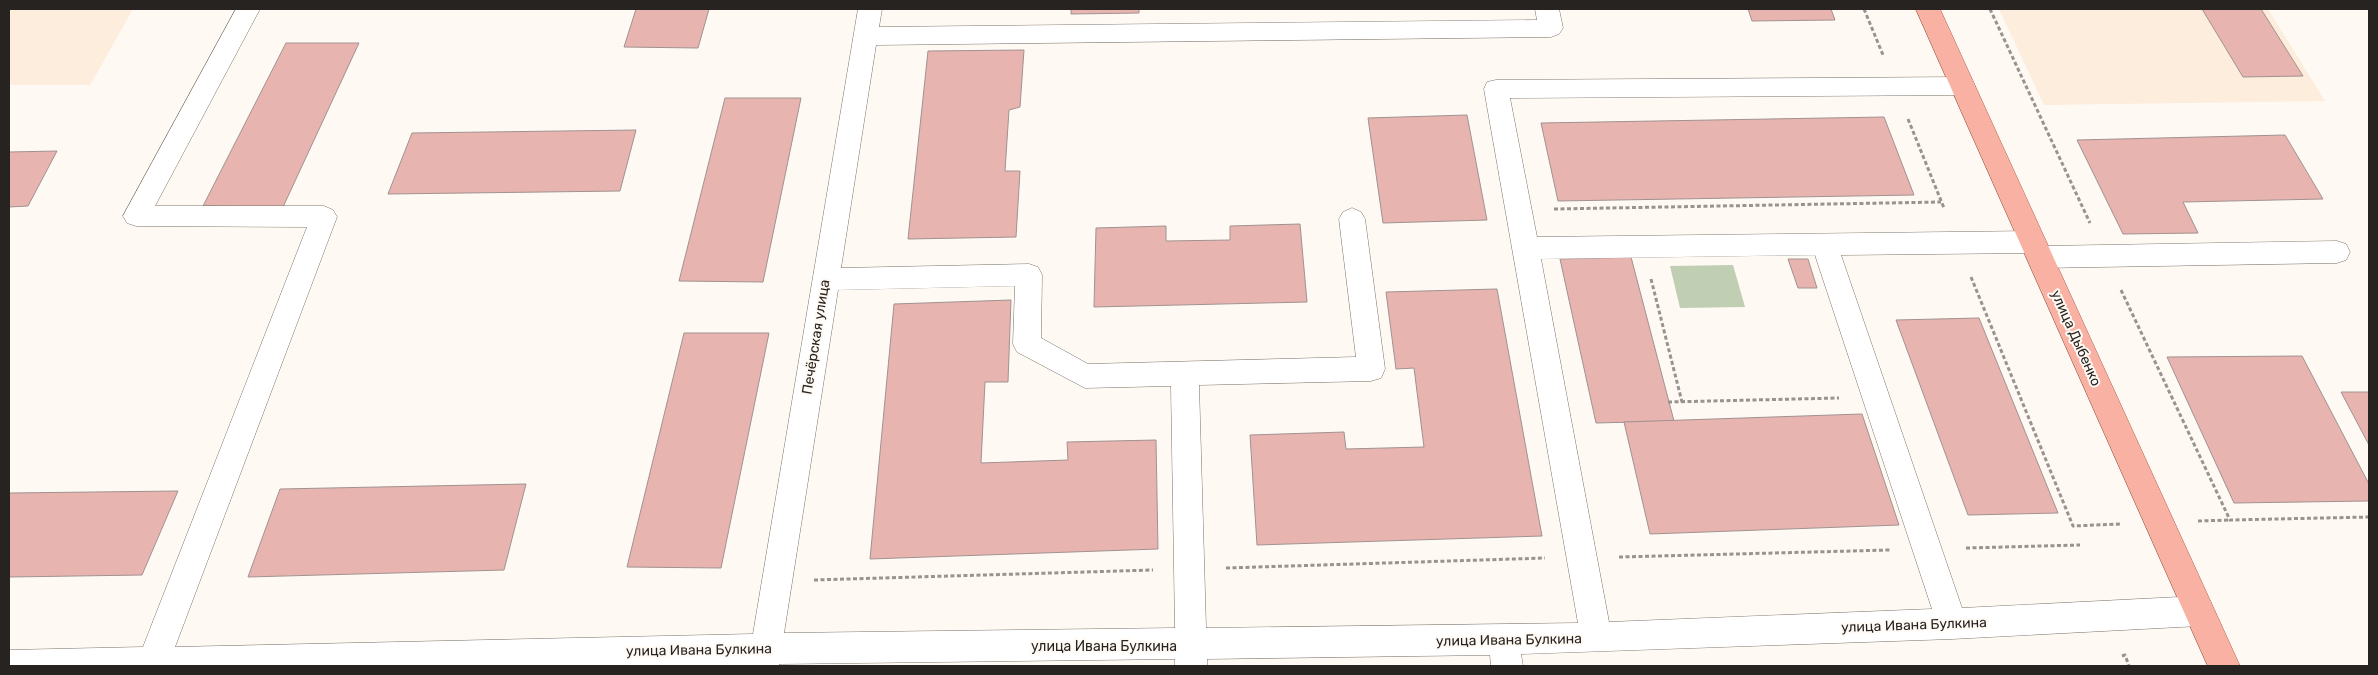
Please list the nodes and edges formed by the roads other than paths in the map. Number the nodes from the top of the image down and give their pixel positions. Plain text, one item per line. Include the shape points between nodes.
1 (248, 9) edge
2 (870, 9) edge
3 (1928, 9) edge
4 (1549, 18) edge
5 (866, 36) junction
6 (1963, 86) junction
7 (1352, 219) dead end
8 (1824, 244) junction
9 (1526, 248) junction
10 (2037, 249) junction
11 (2337, 252) dead end
12 (825, 280) junction
13 (1185, 374) junction
14 (2200, 611) junction
15 (1952, 624) junction
16 (1596, 638) junction
17 (1506, 653) edge
18 (1190, 656) edge
19 (764, 657) edge
20 (154, 661) junction
21 (9, 666) edge
22 (2224, 666) edge

1 - 20 street via 136,216 324,217
2 - 5 street, Печёрская улица
3 - 6 main road, улица Дыбенко
4 - 5 street
5 - 12 street, Печёрская улица
6 - 9 street via 1496,90
6 - 10 main road, улица Дыбенко
7 - 13 street via 1371,369
8 - 9 street
8 - 10 street
8 - 15 street
9 - 16 street
10 - 11 street via 2106,257
10 - 14 main road, улица Дыбенко
12 - 13 street via 1029,276 1027,344 1085,376
12 - 19 street, Печёрская улица
13 - 18 street
14 - 15 street, улица Ивана Булкина
14 - 22 main road, улица Дыбенко
15 - 16 street, улица Ивана Булкина
16 - 17 street, улица Ивана Булкина
17 - 18 street, улица Ивана Булкина
18 - 19 street, улица Ивана Булкина
19 - 20 street, улица Ивана Булкина
20 - 21 street, улица Ивана Булкина

